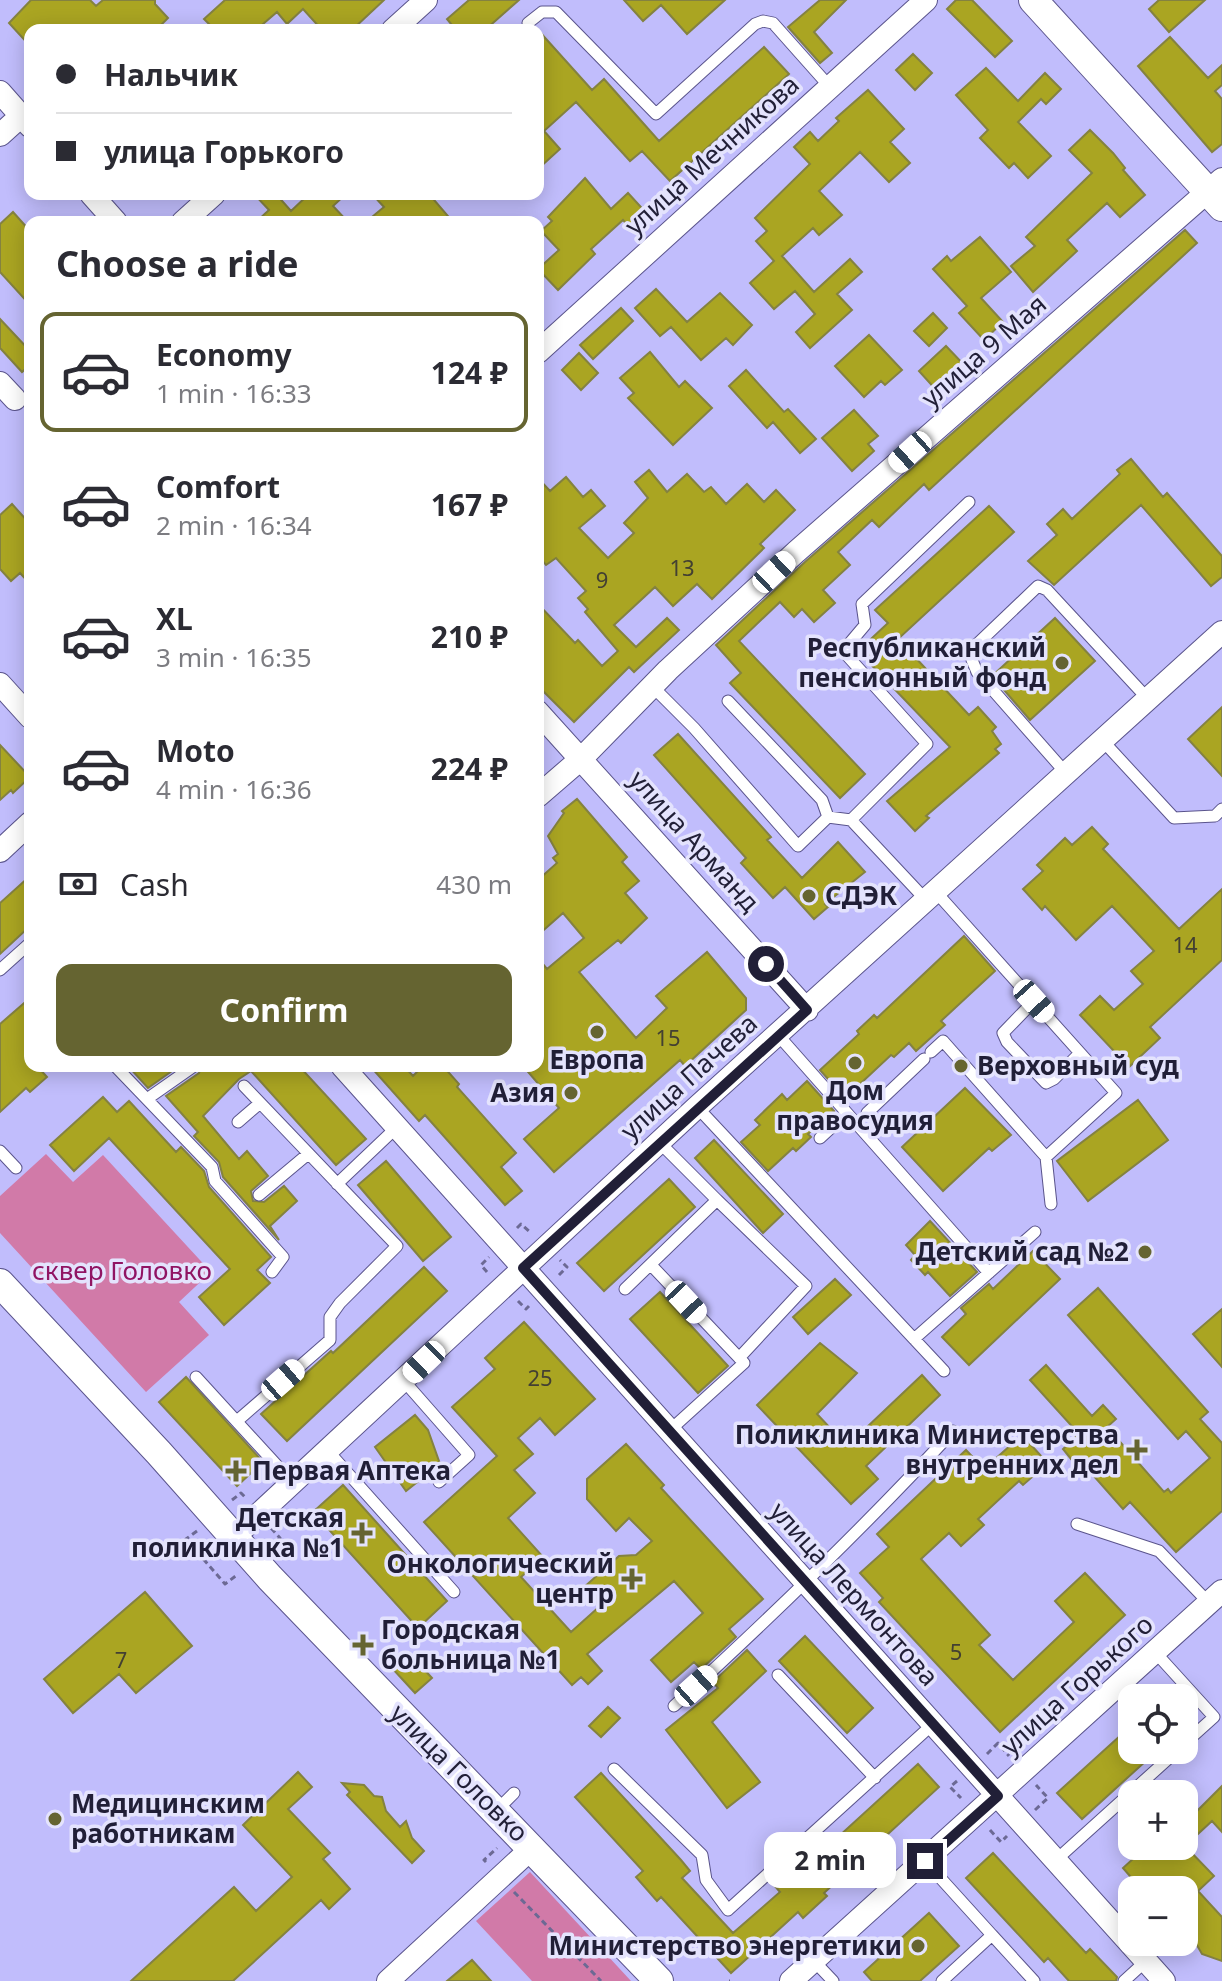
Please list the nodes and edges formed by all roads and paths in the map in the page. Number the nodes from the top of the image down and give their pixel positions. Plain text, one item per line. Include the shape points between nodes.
1 (426, 0) edge
2 (926, 0) edge
3 (1033, 0) edge
4 (528, 23) dead end
5 (400, 24) edge
6 (829, 86) junction
7 (0, 92) edge
8 (24, 119) edge
9 (24, 122) edge
10 (0, 135) edge
11 (1217, 193) edge
12 (96, 200) edge
13 (207, 200) edge
14 (111, 216) edge
15 (190, 216) edge
16 (544, 347) edge
17 (969, 502) dead end
18 (1222, 632) edge
19 (0, 684) edge
20 (652, 686) junction
21 (1147, 698) junction
22 (728, 701) dead end
23 (24, 710) edge
24 (544, 718) edge
25 (1101, 739) junction
26 (582, 758) junction
27 (1065, 772) junction
28 (544, 791) edge
29 (1222, 809) edge
30 (828, 817) junction
31 (851, 820) junction
32 (24, 829) edge
33 (0, 851) edge
34 (930, 895) junction
35 (24, 948) edge
36 (0, 970) edge
37 (1034, 1001) junction
38 (807, 1010) junction
39 (778, 1035) junction
40 (1080, 1053) junction
41 (121, 1072) edge
42 (185, 1072) edge
43 (347, 1072) edge
44 (244, 1086) dead end
45 (147, 1099) junction
46 (260, 1103) junction
47 (697, 1107) junction
48 (847, 1113) junction
49 (867, 1113) dead end
50 (238, 1122) dead end
51 (397, 1127) junction
52 (820, 1138) dead end
53 (659, 1142) junction
54 (0, 1151) edge
55 (308, 1154) junction
56 (1046, 1157) junction
57 (16, 1168) dead end
58 (337, 1184) junction
59 (259, 1195) dead end
60 (717, 1200) junction
61 (1051, 1204) dead end
62 (1035, 1232) dead end
63 (511, 1234) dead end
64 (535, 1237) dead end
65 (493, 1252) dead end
66 (557, 1258) dead end
67 (651, 1265) junction
68 (523, 1268) junction
69 (272, 1272) dead end
70 (989, 1273) junction
71 (493, 1277) dead end
72 (553, 1281) dead end
73 (0, 1283) edge
74 (625, 1289) dead end
75 (518, 1301) dead end
76 (532, 1303) dead end
77 (914, 1339) junction
78 (739, 1358) junction
79 (944, 1371) dead end
80 (196, 1377) dead end
81 (404, 1381) junction
82 (237, 1421) junction
83 (669, 1431) junction
84 (953, 1431) dead end
85 (328, 1451) junction
86 (439, 1482) dead end
87 (293, 1483) junction
88 (250, 1502) dead end
89 (229, 1503) dead end
90 (1077, 1524) dead end
91 (200, 1528) dead end
92 (271, 1528) dead end
93 (234, 1537) junction
94 (271, 1546) dead end
95 (240, 1572) dead end
96 (807, 1584) junction
97 (454, 1592) dead end
98 (1216, 1597) edge
99 (1155, 1652) junction
100 (778, 1675) dead end
101 (1184, 1684) edge
102 (1198, 1699) edge
103 (674, 1706) dead end
104 (933, 1724) junction
105 (1198, 1731) edge
106 (985, 1755) dead end
107 (1014, 1762) dead end
108 (1162, 1764) edge
109 (614, 1769) dead end
110 (875, 1778) junction
111 (959, 1778) dead end
112 (1035, 1784) dead end
113 (998, 1796) junction
114 (967, 1805) dead end
115 (1035, 1810) dead end
116 (985, 1824) dead end
117 (1011, 1832) dead end
118 (533, 1847) junction
119 (1056, 1860) junction
120 (925, 1861) junction
121 (511, 1889) dead end
122 (992, 1935) junction
123 (814, 1961) junction
124 (1146, 1961) junction
125 (388, 1981) edge
126 (601, 1981) edge
127 (659, 1981) edge
128 (791, 1981) edge
129 (833, 1981) edge
130 (942, 1981) edge
131 (1034, 1981) edge
132 (1124, 1981) edge
133 (1164, 1981) edge

1 - 5 street
2 - 6 street, улица Мечникова
3 - 11 street
4 - 6 lane via 542,12 556,12 656,114 763,21 773,23
6 - 16 street, улица Мечникова
7 - 8 street
9 - 10 street
11 - 20 street, улица 9 Мая via 796,552
12 - 14 street
13 - 15 street
17 - 31 lane via 862,604 865,625 843,651 927,744
18 - 21 street, улица Пачева
19 - 23 street
20 - 26 street, улица 9 Мая
20 - 30 lane via 798,846
21 - 25 street, улица Пачева
21 - 27 lane via 1038,586 972,649 972,660
22 - 30 lane via 822,800
24 - 26 street, улица Арманд
25 - 27 street, улица Пачева
25 - 29 lane via 1174,818 1215,816
26 - 28 street, улица 9 Мая
26 - 38 street, улица Арманд
27 - 34 street, улица Пачева
30 - 31 lane
31 - 34 lane
32 - 33 street
34 - 37 lane
34 - 38 street, улица Пачева
35 - 36 lane
37 - 40 lane
37 - 40 lane via 1003,1033 1007,1042 1046,1083
38 - 39 street, улица Пачева
39 - 47 street, улица Пачева
39 - 48 lane
40 - 56 lane via 1116,1093
41 - 45 lane
42 - 45 lane
43 - 51 street, улица Лермонтова
44 - 46 lane
45 - 69 lane via 212,1167 215,1181 283,1257
46 - 50 lane
46 - 55 lane
47 - 53 street, улица Пачева
47 - 77 lane
48 - 52 lane
48 - 70 lane
49 - 56 lane via 943,1041
51 - 58 lane
51 - 68 street, улица Лермонтова
53 - 60 lane
53 - 68 street, улица Пачева
54 - 57 lane
55 - 58 lane
55 - 59 lane
56 - 61 lane
58 - 82 lane via 397,1246 330,1317 330,1340
60 - 67 lane
60 - 78 lane via 806,1286
62 - 70 lane
63 - 64 path via 521,1224
65 - 71 path via 481,1265
66 - 72 path via 567,1267
67 - 74 lane
67 - 78 lane
68 - 81 street, улица Пачева
68 - 83 street, улица Лермонтова
70 - 77 lane
73 - 93 street, улица Головко
75 - 76 path via 526,1309
77 - 79 lane
78 - 83 lane via 744,1363
80 - 82 lane
81 - 85 street, улица Пачева
81 - 86 lane via 469,1455
82 - 87 lane
83 - 96 street, улица Лермонтова
84 - 96 lane
85 - 87 street, улица Пачева
85 - 97 lane
87 - 93 street, улица Пачева
88 - 89 path via 241,1493
90 - 98 lane via 1159,1551
91 - 95 path via 186,1539 225,1584
92 - 94 path via 280,1538
93 - 118 street, улица Головко via 270,1578 505,1802
96 - 103 lane
96 - 104 street, улица Лермонтова
98 - 99 street, улица Горького
99 - 101 lane
99 - 113 street, улица Горького
100 - 110 lane
102 - 105 lane via 1214,1717
104 - 110 lane
104 - 113 street, улица Лермонтова
106 - 107 path via 998,1743
108 - 119 lane
109 - 110 lane via 702,1855 706,1880 728,1910
111 - 114 path via 950,1787
112 - 115 path via 1048,1798
113 - 119 street, улица Лермонтова
113 - 120 street, улица Горького
116 - 117 path via 1001,1842
118 - 125 street
118 - 127 street, улица Головко
119 - 124 street, улица Лермонтова
120 - 122 lane
120 - 123 street, улица Горького
121 - 126 path
122 - 130 lane
122 - 131 lane
123 - 128 street, улица Горького
123 - 129 lane
124 - 132 lane
124 - 133 street, улица Лермонтова

